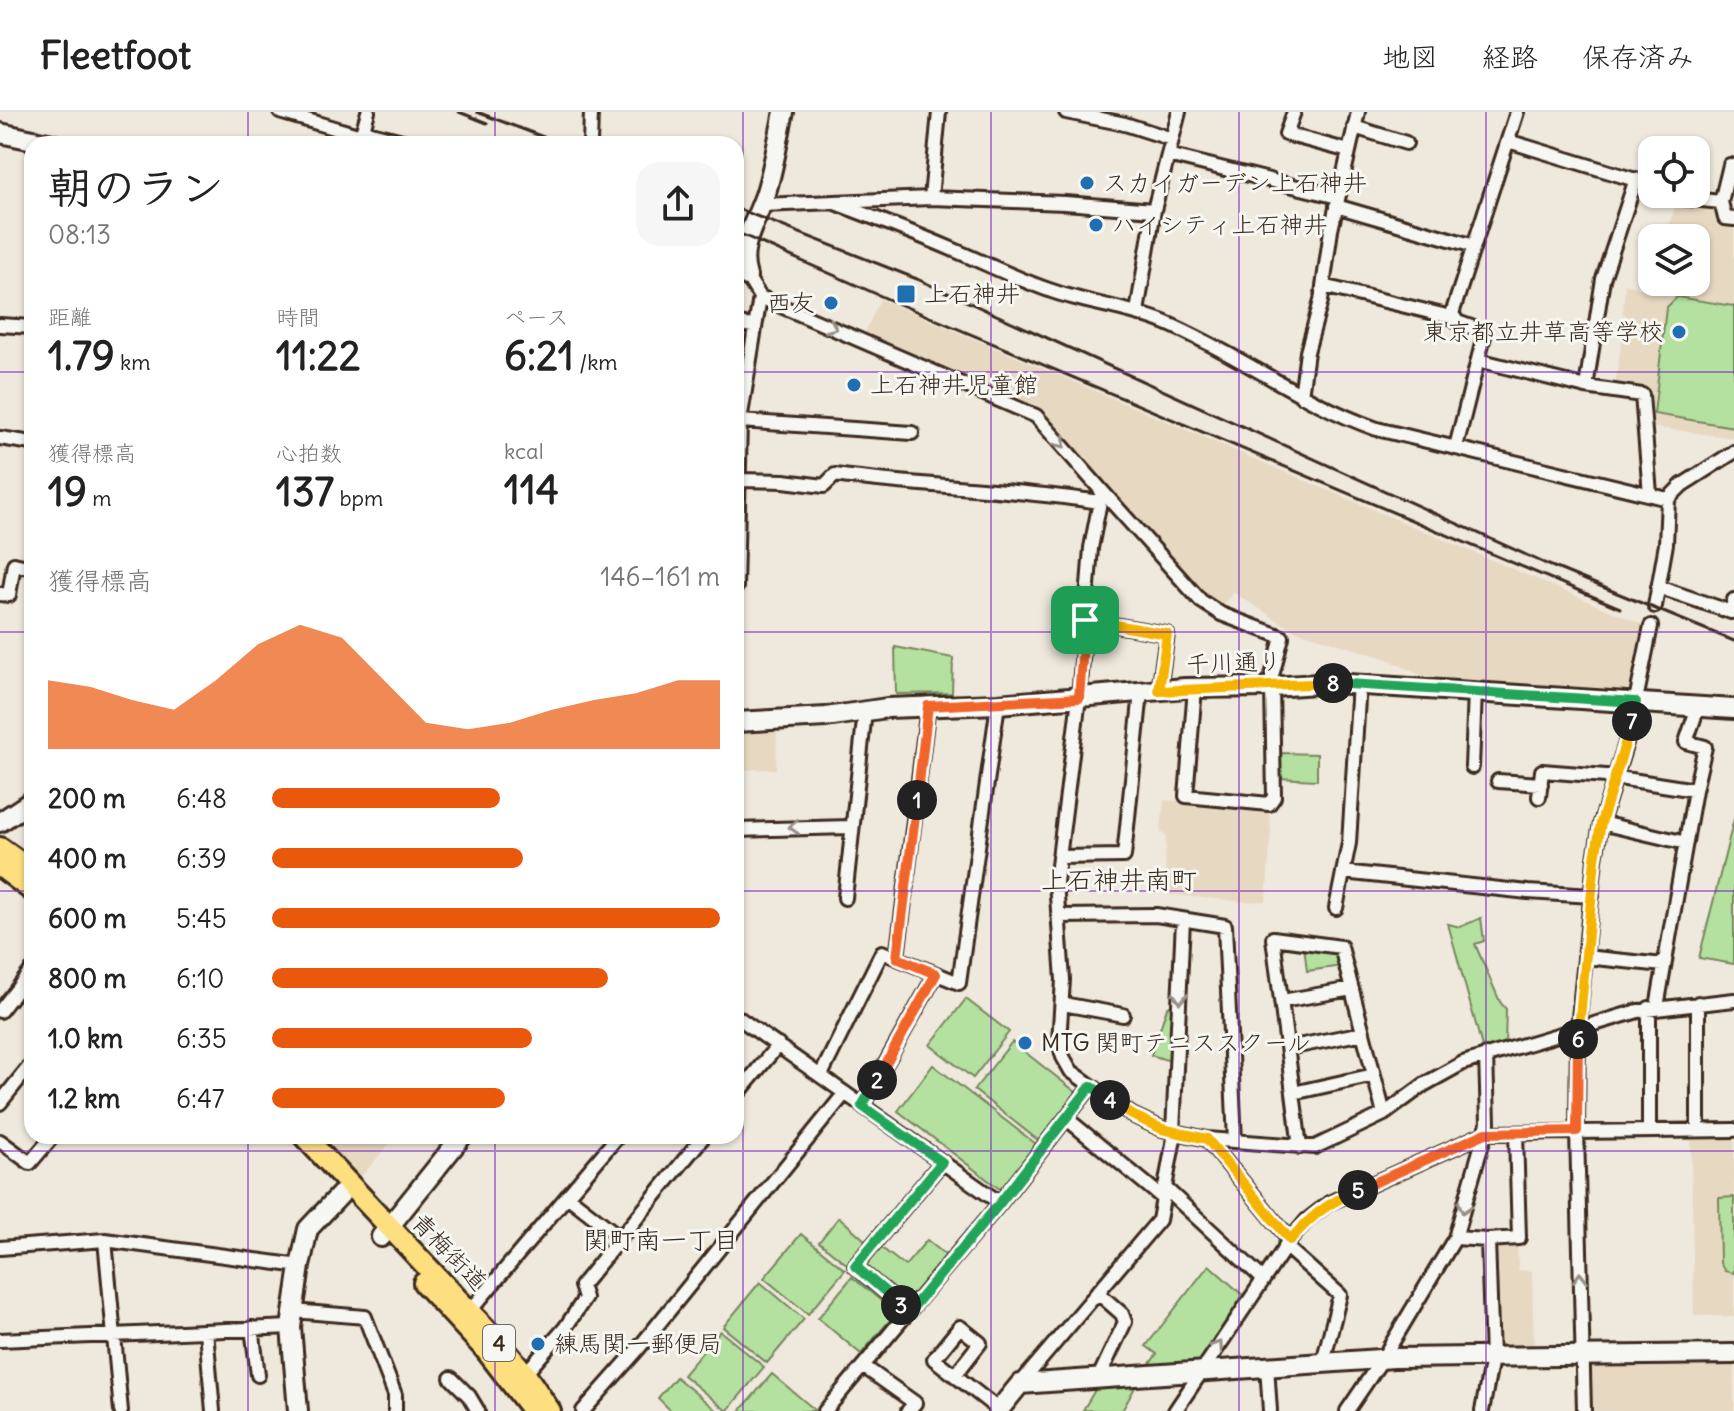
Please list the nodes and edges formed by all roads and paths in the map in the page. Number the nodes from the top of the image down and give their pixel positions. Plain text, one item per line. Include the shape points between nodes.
1 (280, 112) edge
2 (368, 112) edge
3 (591, 112) edge
4 (784, 112) edge
5 (939, 112) edge
6 (1066, 112) edge
7 (1179, 112) edge
8 (1294, 112) edge
9 (1358, 112) edge
10 (1517, 112) edge
11 (1126, 118) edge
12 (1354, 127) junction
13 (0, 133) edge
14 (358, 136) edge
15 (361, 136) edge
16 (590, 136) edge
17 (24, 138) edge
18 (1172, 139) junction
19 (1508, 141) junction
20 (1406, 143) dead end
21 (1349, 151) junction
22 (1168, 155) junction
23 (1734, 166) edge
24 (1636, 179) joint
25 (931, 198) junction
26 (1710, 201) edge
27 (1337, 202) junction
28 (1721, 202) junction
29 (835, 203) junction
30 (762, 205) junction
31 (1154, 210) junction
32 (1734, 219) edge
33 (1474, 246) junction
34 (744, 249) edge
35 (744, 277) edge
36 (1323, 286) junction
37 (760, 297) junction
38 (1137, 312) junction
39 (1455, 318) junction
40 (0, 325) edge
41 (744, 325) edge
42 (24, 326) edge
43 (755, 326) junction
44 (1478, 360) junction
45 (744, 362) edge
46 (1586, 387) junction
47 (1301, 396) junction
48 (744, 421) edge
49 (912, 433) dead end
50 (0, 438) edge
51 (24, 442) edge
52 (1456, 447) junction
53 (1734, 452) edge
54 (744, 479) edge
55 (1650, 494) junction
56 (1101, 496) junction
57 (1668, 499) junction
58 (24, 566) edge
59 (1658, 587) junction
60 (0, 594) edge
61 (1734, 600) edge
62 (1655, 606) dead end
63 (1085, 620) junction
64 (1651, 626) dead end
65 (1272, 682) junction
66 (1359, 683) junction
67 (1195, 688) junction
68 (1150, 691) junction
69 (1475, 691) junction
70 (1079, 698) junction
71 (1636, 702) junction
72 (998, 704) junction
73 (928, 706) junction
74 (1698, 707) junction
75 (1734, 709) edge
76 (865, 711) junction
77 (744, 722) edge
78 (1472, 767) dead end
79 (1614, 779) junction
80 (1498, 781) dead end
81 (1695, 790) junction
82 (24, 805) edge
83 (0, 822) edge
84 (1601, 823) junction
85 (851, 827) junction
86 (744, 830) edge
87 (1686, 843) junction
88 (0, 848) edge
89 (1059, 857) junction
90 (24, 865) edge
91 (0, 866) edge
92 (1343, 872) junction
93 (24, 884) edge
94 (1592, 896) junction
95 (845, 898) dead end
96 (1336, 907) dead end
97 (1058, 916) junction
98 (1183, 920) junction
99 (1585, 957) junction
100 (897, 958) junction
101 (1664, 965) junction
102 (936, 974) junction
103 (24, 980) edge
104 (1352, 989) junction
105 (1734, 1000) edge
106 (1282, 1001) junction
107 (1698, 1003) junction
108 (1063, 1004) junction
109 (1653, 1008) junction
110 (0, 1011) edge
111 (1123, 1015) dead end
112 (744, 1022) edge
113 (1578, 1028) junction
114 (1363, 1033) junction
115 (778, 1045) junction
116 (1288, 1048) junction
117 (1486, 1055) junction
118 (24, 1073) edge
119 (821, 1075) junction
120 (1374, 1075) junction
121 (744, 1086) edge
122 (1091, 1086) junction
123 (845, 1093) junction
124 (1293, 1093) junction
125 (0, 1103) edge
126 (862, 1106) junction
127 (1384, 1114) junction
128 (1066, 1118) junction
129 (1698, 1130) junction
130 (1734, 1130) edge
131 (1577, 1131) junction
132 (1649, 1131) junction
133 (1174, 1132) junction
134 (1486, 1133) junction
135 (1516, 1133) junction
136 (1207, 1139) junction
137 (0, 1141) edge
138 (1235, 1141) junction
139 (46, 1144) edge
140 (295, 1144) edge
141 (311, 1144) edge
142 (456, 1144) edge
143 (611, 1144) edge
144 (697, 1144) edge
145 (1300, 1147) junction
146 (942, 1162) junction
147 (1163, 1192) junction
148 (341, 1194) junction
149 (567, 1196) junction
150 (1000, 1203) junction
151 (385, 1232) junction
152 (621, 1238) junction
153 (1455, 1238) junction
154 (105, 1240) junction
155 (1488, 1240) junction
156 (1288, 1243) junction
157 (0, 1248) edge
158 (300, 1266) junction
159 (1263, 1279) junction
160 (1097, 1292) junction
161 (470, 1311) junction
162 (909, 1312) junction
163 (292, 1319) junction
164 (252, 1328) junction
165 (206, 1331) junction
166 (114, 1334) junction
167 (0, 1340) edge
168 (1734, 1354) edge
169 (1582, 1356) junction
170 (1383, 1358) junction
171 (1492, 1358) junction
172 (1323, 1362) junction
173 (863, 1366) junction
174 (1267, 1366) junction
175 (1201, 1372) junction
176 (525, 1374) junction
177 (258, 1375) dead end
178 (955, 1375) dead end
179 (451, 1378) dead end
180 (1098, 1379) junction
181 (1020, 1384) junction
182 (541, 1409) edge
183 (998, 1410) edge
184 (121, 1411) edge
185 (213, 1411) edge
186 (298, 1411) edge
187 (395, 1411) edge
188 (478, 1411) edge
189 (583, 1411) edge
190 (826, 1411) edge
191 (908, 1411) edge
192 (1175, 1411) edge
193 (1270, 1411) edge
194 (1347, 1411) edge
195 (1482, 1411) edge
196 (1584, 1411) edge

1 - 14 street
2 - 15 street
3 - 16 street
4 - 30 street
5 - 25 street
6 - 11 street
7 - 18 street
8 - 21 street via 1286,134
9 - 12 street
10 - 19 street
11 - 18 street
12 - 20 street
12 - 21 street
13 - 17 street
18 - 22 street
19 - 24 street
19 - 33 street
21 - 27 street
22 - 27 street
22 - 31 street
23 - 28 street via 1730,165
24 - 46 street via 1603,279
25 - 29 street
25 - 31 street
26 - 28 street
27 - 33 street
27 - 36 street
28 - 32 street via 1725,218
29 - 30 street
29 - 38 street via 1050,291
30 - 34 street
31 - 38 street
33 - 39 street
35 - 37 street
36 - 39 street
36 - 47 street
37 - 43 street
37 -> 56 street via 1036,416
38 - 47 street via 1217,347
39 - 44 street via 1485,332
40 - 42 street
41 - 43 street
43 - 45 street
44 - 46 street
44 - 52 street
46 - 55 street via 1642,395
47 - 52 street via 1377,429
48 - 49 street
50 - 51 street
52 - 55 street
53 - 57 street
54 - 56 street via 824,486 835,475
55 - 57 street
56 - 63 street
56 - 65 street via 1201,601 1282,637
57 - 59 street
58 - 60 street via 14,564 9,595
59 - 61 street via 1731,612
59 - 62 street
63 - 68 street via 1167,634
63 - 70 street
64 - 71 street
65 - 66 street, 千川通り
65 - 67 street, 千川通り
65 - 67 street via 1274,797 1269,804 1186,796
66 - 69 street, 千川通り
66 - 92 street
67 - 68 street, 千川通り
68 - 70 street, 千川通り
68 - 89 street via 1124,856
69 - 71 street, 千川通り
69 - 78 street
70 - 72 street, 千川通り
70 - 89 street
71 - 74 street, 千川通り
71 - 79 street
72 - 73 street, 千川通り
72 - 102 street via 962,977 959,983
73 - 76 street, 千川通り
73 - 100 street
74 - 75 street, 千川通り
74 - 81 street via 1686,742 1705,747
76 - 77 street, 千川通り
76 - 85 street
79 - 80 street via 1542,771 1540,791
79 - 81 street
79 - 84 street
81 - 87 street
82 - 83 street
84 - 87 street
84 - 94 street
85 -> 86 street
85 - 95 street
87 - 101 street
88 - 90 main road
89 - 97 street
91 - 93 main road
92 - 94 street
92 - 96 street
94 - 99 street
97 - 98 street via 1156,915
97 - 108 street
98 -> 133 street
98 - 138 street via 1225,926
99 - 101 street
99 - 113 street
100 - 102 street
100 - 119 street via 882,952
101 - 109 street
102 - 126 street
103 - 110 street
104 - 106 street
104 - 106 street via 1341,947 1273,938
104 - 114 street
105 - 107 street
106 - 116 street
107 - 109 street
107 - 129 street
108 - 111 street
108 - 122 street via 1063,1057
109 - 113 street
109 - 132 street
112 - 115 street
113 - 117 street
113 - 131 street
114 - 116 street
114 - 120 street
115 - 119 street
115 - 121 street
116 - 124 street
117 - 127 street via 1425,1084
117 - 134 street
118 - 125 street
119 - 123 street
120 - 124 street
120 - 127 street
122 - 128 street
122 - 133 street via 1132,1115
123 - 126 street
123 - 189 street
124 - 145 street
126 - 146 street
127 - 145 street via 1332,1141
128 - 147 street
128 - 150 street
129 - 130 street
129 - 132 street
131 - 132 street
131 - 135 street
169 -> 131 street
133 - 136 street
133 - 147 street
134 - 135 street
134 -> 153 street
134 - 156 street via 1329,1203
135 - 155 street via 1519,1238
136 - 138 street
136 - 156 street
137 - 139 street via 30,1163
138 - 145 street
140 - 148 main road, 青梅街道 / 4
141 - 151 main road, 青梅街道 / 4
142 - 151 street
143 - 149 street
144 - 152 street
146 - 150 street
146 - 162 street via 855,1266
147 - 159 street
147 - 160 street via 1159,1220
148 - 151 main road, 青梅街道 / 4
148 - 158 street via 308,1229
149 - 152 street
149 - 161 street
150 - 162 street
151 - 161 main road, 青梅街道 / 4
151 - 182 main road, 青梅街道 / 4
152 - 176 street via 581,1286 585,1298 565,1328
153 - 155 street
153 - 170 street
154 - 157 street
154 - 158 street
154 - 166 street
155 - 171 street
156 - 159 street
156 - 172 street via 1340,1295
158 - 163 street
175 -> 159 street
160 - 180 street via 1125,1322
160 - 181 street
161 - 176 main road, 青梅街道 / 4
162 - 173 street
163 - 164 street
163 - 186 street
163 - 187 street via 365,1317 395,1395
164 - 165 street
164 - 177 street
165 - 166 street
165 - 185 street
166 - 167 street
166 - 184 street
168 - 169 street
169 - 171 street
169 - 196 street
170 - 171 street
170 - 172 street
170 - 194 street
171 - 195 street
172 - 174 street
173 - 190 street
173 - 191 street via 915,1403
174 - 175 street
174 - 193 street
175 - 180 street
175 - 192 street
176 - 182 main road, 青梅街道 / 4
178 - 183 street
179 - 188 street
180 - 181 street
181 - 183 street

